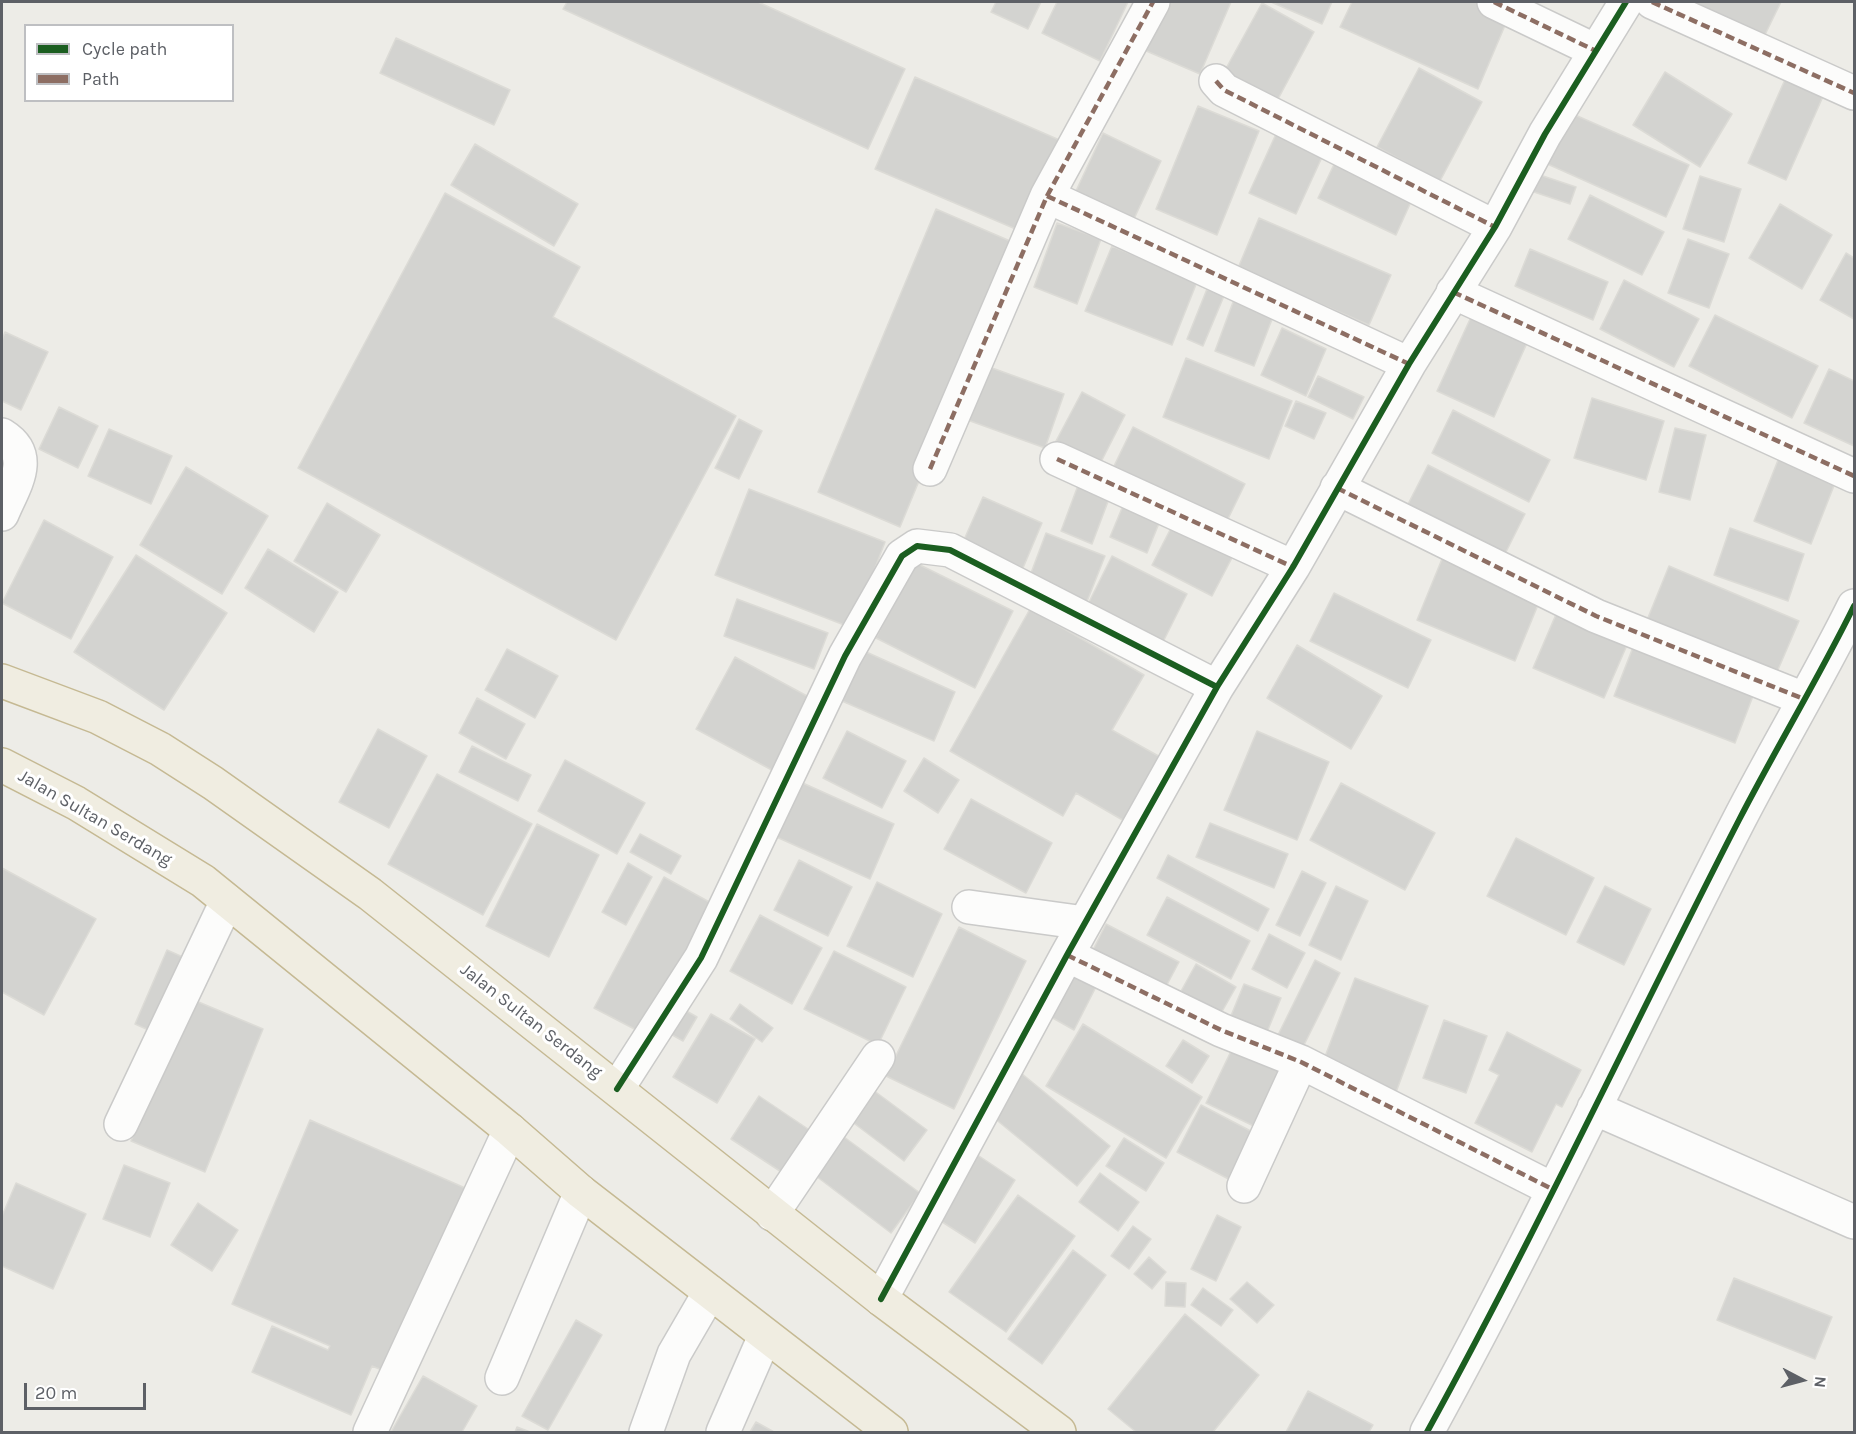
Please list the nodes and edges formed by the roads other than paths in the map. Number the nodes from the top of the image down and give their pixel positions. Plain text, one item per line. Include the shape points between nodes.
1 (1153, 2) edge
2 (1494, 2) edge
3 (1626, 2) edge
4 (1652, 2) edge
5 (1596, 51) junction
6 (1216, 81) dead end
7 (1854, 93) edge
8 (1047, 196) junction
9 (1495, 227) junction
10 (1453, 292) junction
11 (1409, 364) junction
12 (2, 435) edge
13 (1057, 459) dead end
14 (930, 469) dead end
15 (1854, 476) edge
16 (1337, 488) junction
17 (2, 514) edge
18 (1293, 567) junction
19 (1854, 606) edge
20 (2, 681) edge
21 (1217, 687) junction
22 (1804, 699) junction
23 (2, 765) edge
24 (227, 901) junction
25 (969, 907) dead end
26 (1085, 923) junction
27 (1067, 955) junction
28 (878, 1057) dead end
29 (1301, 1062) junction
30 (618, 1089) junction
31 (1594, 1108) junction
32 (121, 1124) dead end
33 (510, 1130) junction
34 (1244, 1186) dead end
35 (1552, 1189) junction
36 (581, 1192) junction
37 (772, 1214) junction
38 (1854, 1222) edge
39 (710, 1292) junction
40 (881, 1299) junction
41 (765, 1336) junction
42 (502, 1378) dead end
43 (370, 1432) edge
44 (646, 1432) edge
45 (723, 1432) edge
46 (891, 1432) edge
47 (1059, 1432) edge
48 (1427, 1432) edge

1 - 8 street
2 - 5 street
3 - 5 street
4 - 7 street
5 - 9 street
6 - 9 street via 1224,90
8 - 11 street
8 - 14 street
9 - 10 street
10 - 11 street
10 - 15 street
11 - 16 street
12 - 17 street via 16,446 21,462
13 - 18 street
16 - 18 street
16 - 22 street via 1596,616
18 - 21 street
19 - 22 street
20 - 30 highway, Jalan Sultan Serdang via 98,717 160,749 213,783 370,894
21 - 26 street
21 - 30 street via 950,550 917,546 902,556 845,656 701,958
22 - 31 street via 1739,819
23 - 24 highway, Jalan Sultan Serdang via 112,824 203,881
24 - 32 street
24 - 33 highway, Jalan Sultan Serdang
25 - 26 street
26 - 27 street
27 - 29 street via 1221,1030
27 - 40 street
28 - 37 street
29 - 34 street
29 - 35 street
30 - 37 highway, Jalan Sultan Serdang
31 - 35 street
31 - 38 street
33 - 36 highway, Jalan Sultan Serdang
33 - 43 street
35 - 48 street via 1486,1325
36 - 39 highway, Jalan Sultan Serdang
36 - 42 street
37 - 40 highway, Jalan Sultan Serdang
39 - 41 highway, Jalan Sultan Serdang
39 - 44 street via 674,1354
40 - 47 highway, Jalan Sultan Serdang
41 - 45 street
41 - 46 highway, Jalan Sultan Serdang

